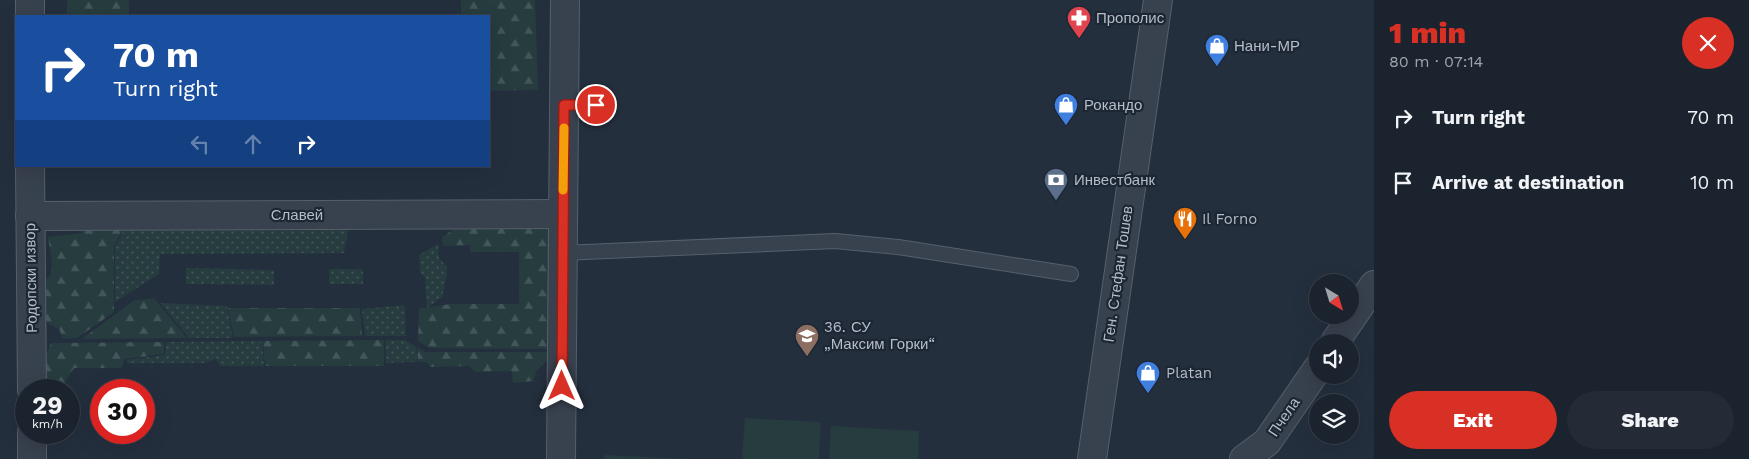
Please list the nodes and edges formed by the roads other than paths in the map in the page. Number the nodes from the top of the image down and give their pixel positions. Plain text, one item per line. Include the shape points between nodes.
1 (30, 0) edge
2 (565, 0) edge
3 (1158, 0) edge
4 (30, 15) edge
5 (564, 105) junction
6 (596, 105) dead end
7 (30, 167) edge
8 (563, 214) junction
9 (30, 216) junction
10 (563, 254) junction
11 (1071, 274) dead end
12 (1374, 285) edge
13 (1340, 334) edge
14 (32, 379) edge
15 (1309, 381) edge
16 (32, 444) edge
17 (32, 459) edge
18 (562, 459) edge
19 (1092, 459) edge
20 (1244, 459) edge

1 - 4 street
2 - 5 street
3 - 19 street, Ген. Стефан Тошев
5 - 6 lane
5 - 8 street
7 - 9 street, Родопски извор
8 - 9 street, Славей
8 - 10 street
9 - 14 street, Родопски извор
10 - 11 lane via 835,240
10 - 18 street
12 - 13 street
15 - 20 street, Пчела via 1267,442
16 - 17 street

